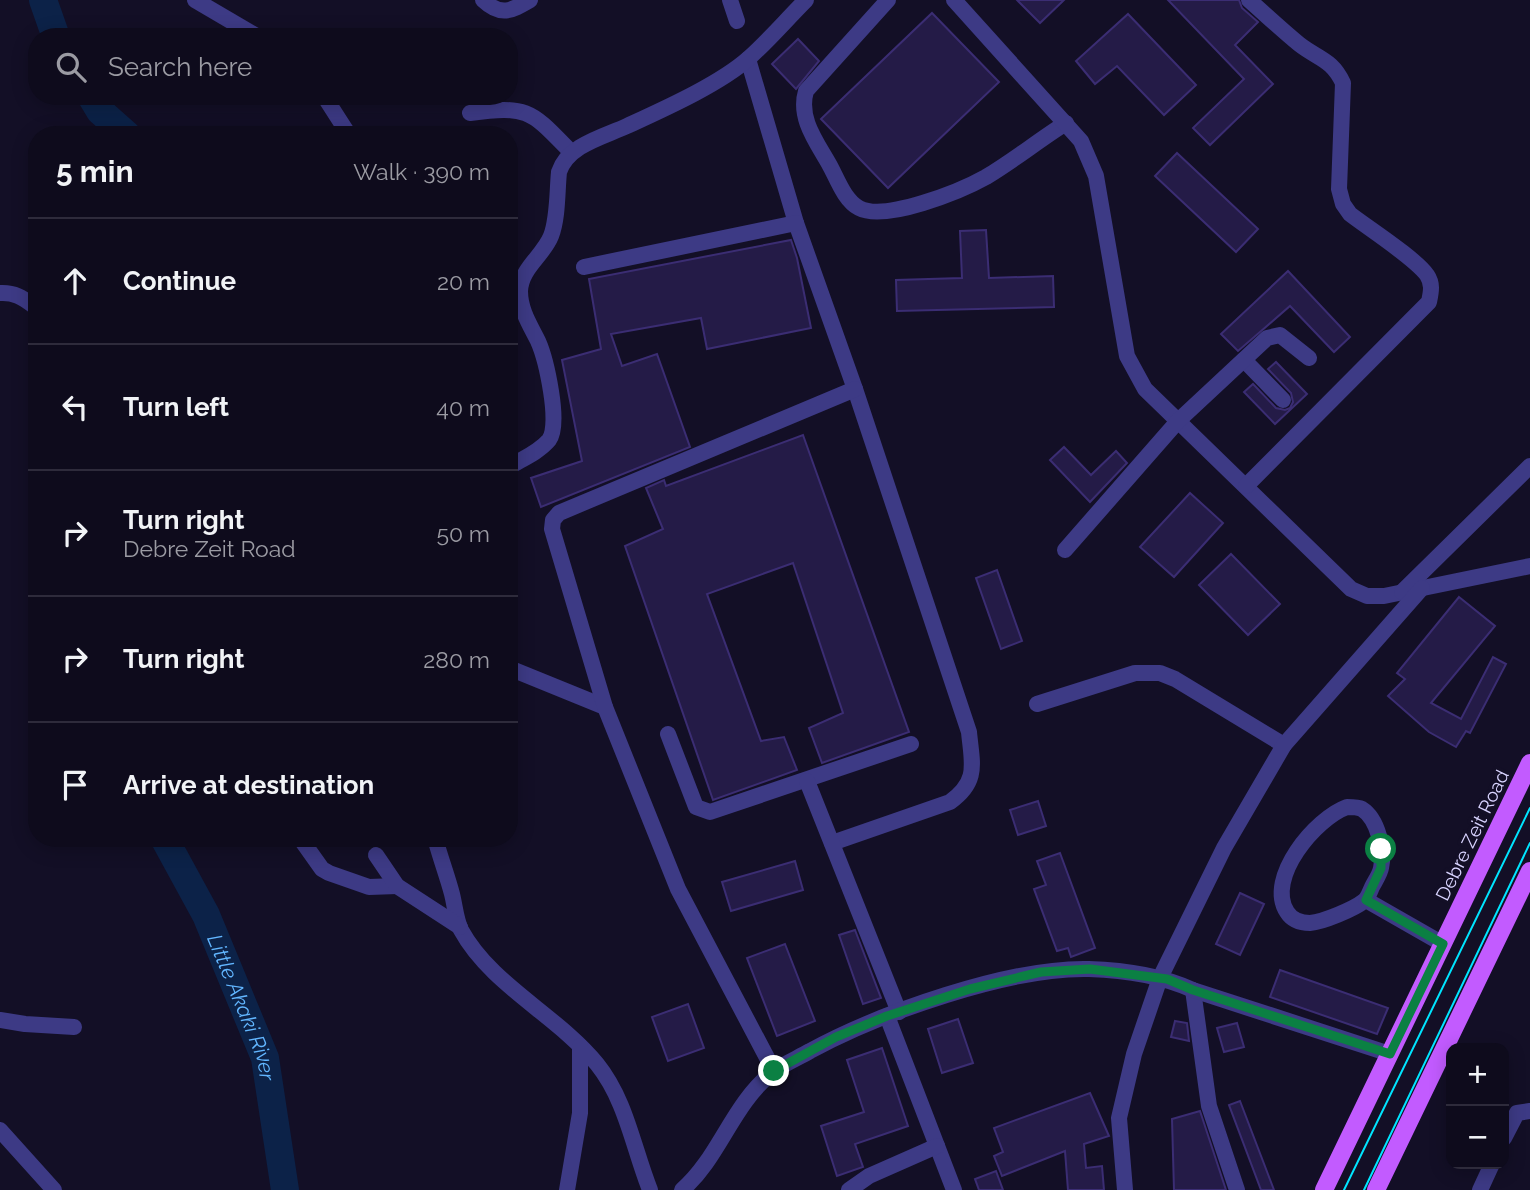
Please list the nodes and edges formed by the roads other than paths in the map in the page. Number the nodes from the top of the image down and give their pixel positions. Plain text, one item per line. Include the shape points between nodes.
1 (195, 0) edge
2 (483, 0) edge
3 (530, 0) edge
4 (730, 0) edge
5 (806, 0) edge
6 (888, 0) edge
7 (954, 0) edge
8 (1249, 0) edge
9 (737, 21) dead end
10 (243, 28) edge
11 (748, 59) junction
12 (330, 105) edge
13 (470, 113) dead end
14 (1066, 122) junction
15 (343, 126) edge
16 (571, 152) junction
17 (796, 223) junction
18 (584, 267) dead end
19 (0, 293) edge
20 (28, 302) edge
21 (1309, 358) dead end
22 (1244, 360) junction
23 (855, 389) junction
24 (1283, 400) dead end
25 (1178, 421) junction
26 (518, 462) edge
27 (1530, 466) edge
28 (1246, 486) junction
29 (1065, 550) dead end
30 (1530, 566) edge
31 (1422, 588) junction
32 (1402, 592) junction
33 (518, 673) edge
34 (1037, 704) dead end
35 (606, 707) junction
36 (668, 734) dead end
37 (911, 744) dead end
38 (1284, 745) junction
39 (1530, 763) edge
40 (807, 780) junction
41 (832, 843) junction
42 (306, 847) edge
43 (438, 847) edge
44 (376, 855) dead end
45 (1530, 871) edge
46 (397, 886) junction
47 (1366, 900) junction
48 (460, 927) junction
49 (1443, 944) junction
50 (1160, 978) junction
51 (1193, 990) junction
52 (893, 1014) junction
53 (0, 1020) edge
54 (74, 1027) dead end
55 (580, 1046) junction
56 (1390, 1054) junction
57 (774, 1071) junction
58 (1530, 1111) edge
59 (1509, 1128) edge
60 (0, 1130) edge
61 (937, 1146) junction
62 (1490, 1169) edge
63 (54, 1190) edge
64 (567, 1190) edge
65 (650, 1190) edge
66 (682, 1190) edge
67 (849, 1190) edge
68 (954, 1190) edge
69 (1125, 1190) edge
70 (1237, 1190) edge
71 (1324, 1190) edge
72 (1376, 1190) edge
73 (1480, 1190) edge

1 - 10 street
2 - 3 street via 496,10 508,11
4 - 9 street
5 - 11 street
6 - 14 street via 806,91 803,102 808,128 849,199 860,208 891,211 950,194 985,177
7 - 14 street
8 - 28 street via 1338,72 1343,83 1339,189 1343,204 1417,265 1432,289 1429,302
11 - 16 street via 701,89
11 - 17 street
12 - 15 street
13 - 16 street via 503,108 535,116
14 - 25 street via 1081,141 1096,176 1127,356 1145,389
16 - 26 street via 559,172 552,233 520,289 525,316 544,358 553,433 538,450
17 - 18 street
17 - 23 street
19 - 20 street via 10,292
21 - 22 street via 1280,335 1273,335
22 - 24 street
22 - 25 street
23 - 35 street via 559,513 553,520
23 - 41 street via 969,732 971,780 950,802
25 - 28 street
25 - 29 street
27 - 32 street
28 - 32 street via 1351,589 1367,596
30 - 31 street
31 - 32 street
31 - 38 street
33 - 35 street
34 - 38 street via 1135,673 1160,673
35 - 57 street via 678,889
36 - 40 street via 696,807 702,811 721,810
37 - 40 street
38 - 50 street via 1224,848
39 - 49 main road, Debre Zeit Road
40 - 41 street
41 - 52 street
42 - 46 street via 329,873 369,887
43 - 48 street
44 - 46 street
45 - 72 main road
46 - 48 street
47 - 47 street via 1322,921 1306,923 1292,919 1281,891 1286,868 1305,842 1334,812 1347,807 1361,808 1377,828 1381,868
47 - 49 street
48 - 55 street via 475,951 504,981
49 - 56 main road, Debre Zeit Road
50 - 51 street
50 - 52 street via 1090,969 1041,972
50 - 69 street via 1134,1054 1119,1118
51 - 56 street
51 - 70 street via 1209,1106
52 - 57 street via 836,1037
52 - 61 street
53 - 54 street
55 - 64 street via 580,1113
55 - 65 street via 617,1093
56 - 71 main road, Debre Zeit Road
57 - 66 street via 743,1103 705,1165
58 - 59 street via 1517,1113
60 - 63 street
61 - 67 street via 869,1176
61 - 68 street
62 - 73 street

